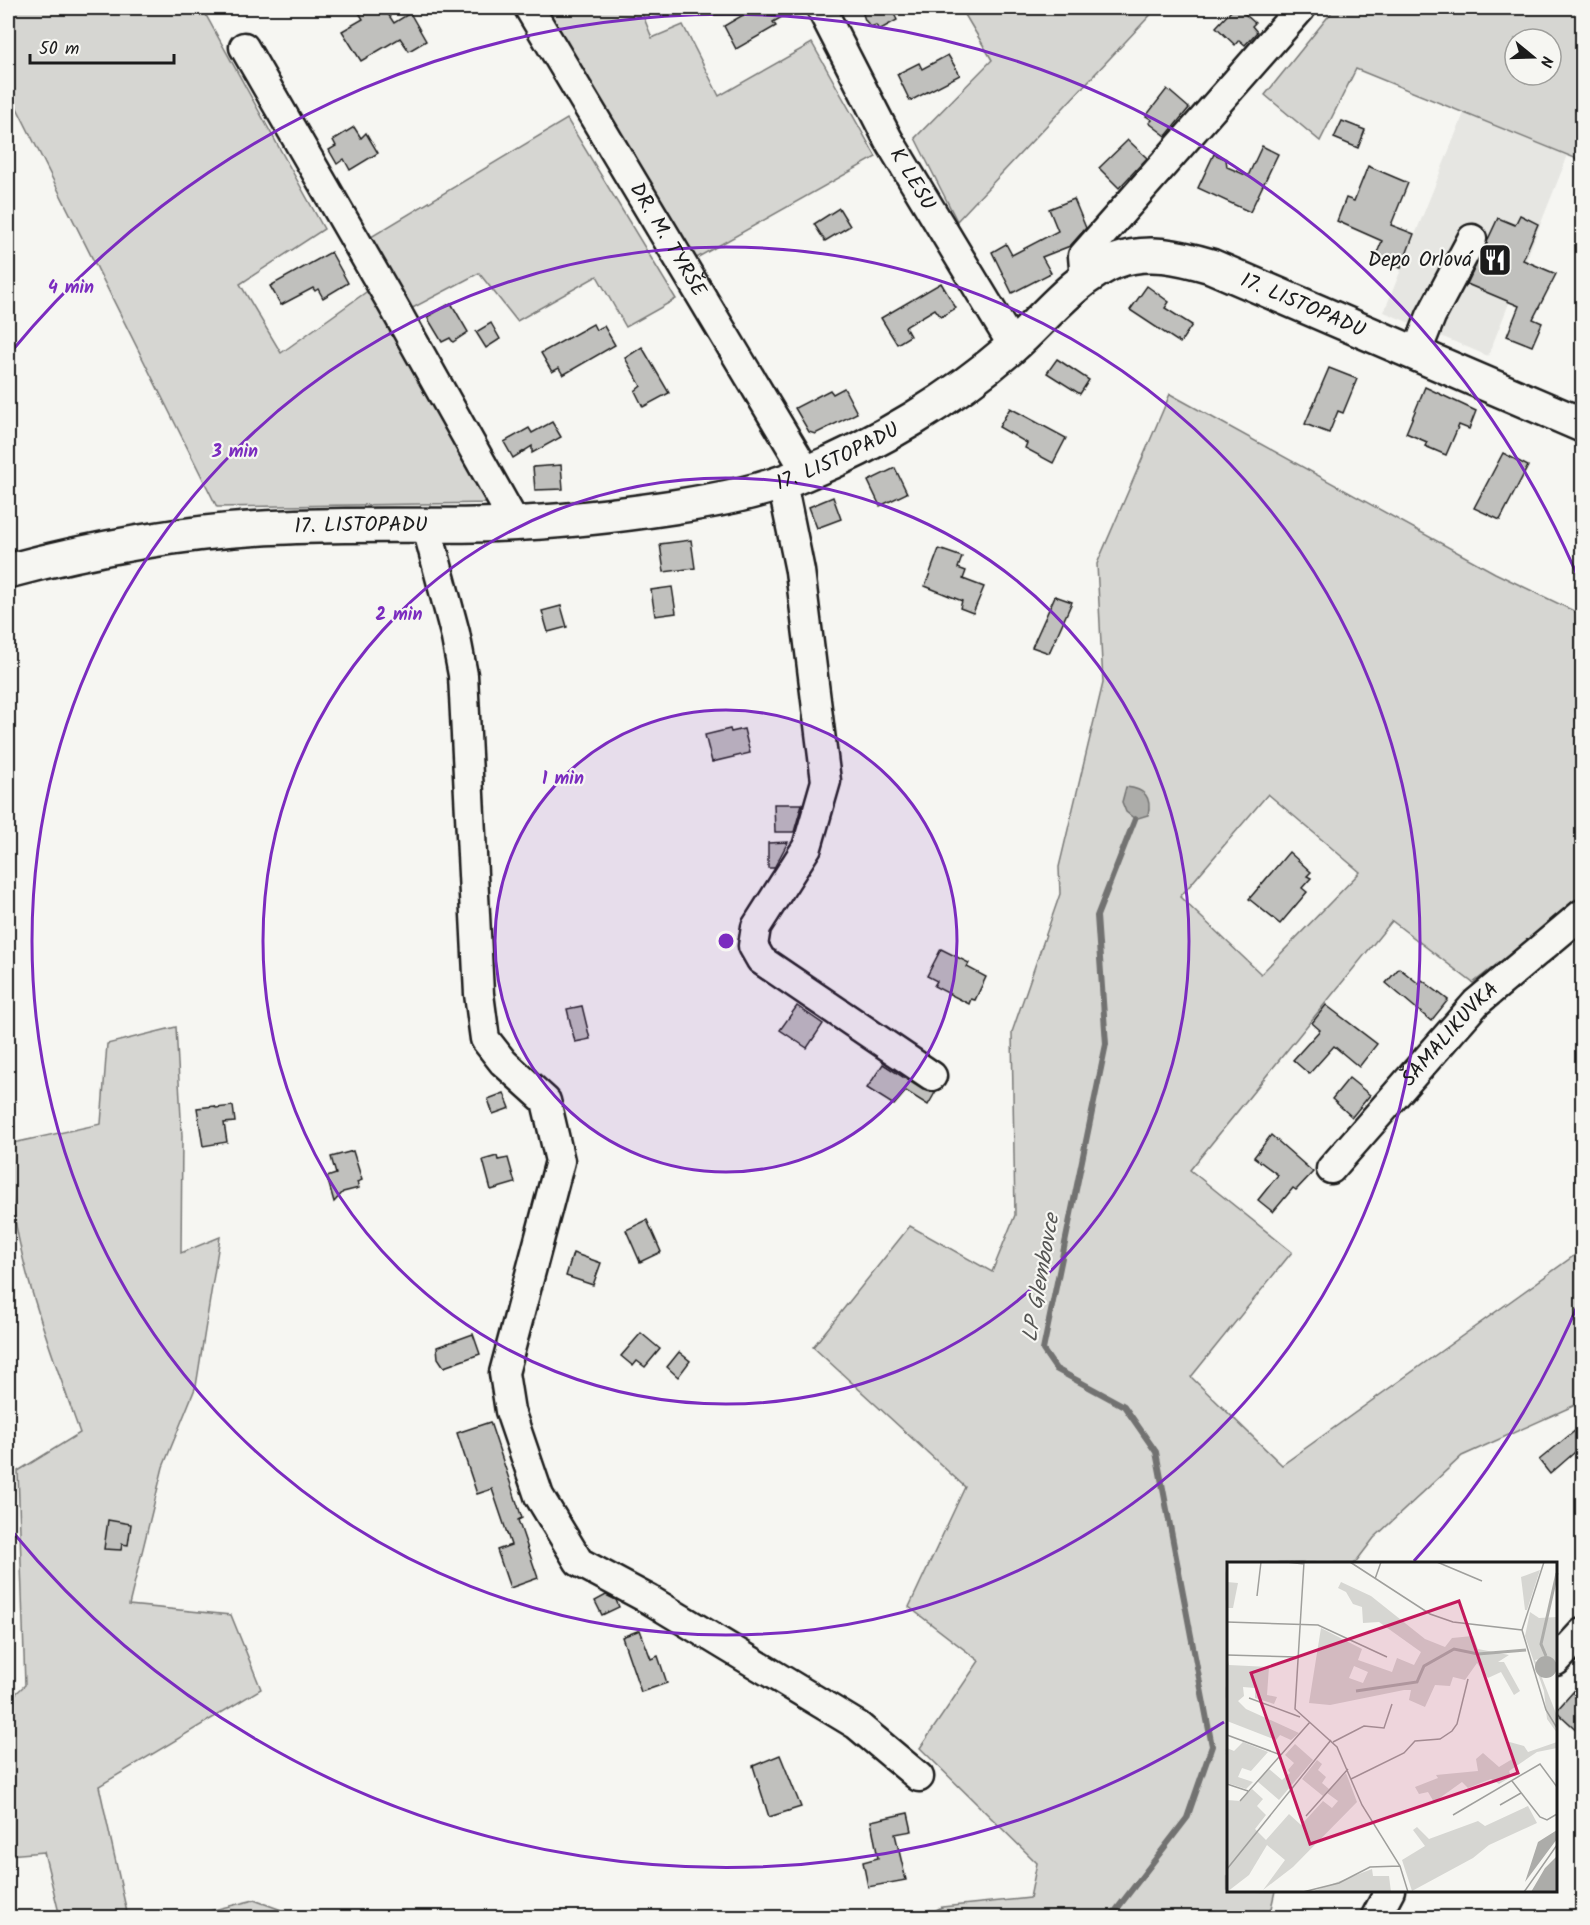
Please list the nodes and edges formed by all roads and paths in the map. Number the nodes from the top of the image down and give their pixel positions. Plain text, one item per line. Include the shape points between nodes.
1 (529, 8) edge
2 (821, 8) edge
3 (1301, 8) edge
4 (244, 47) dead end
5 (1472, 240) dead end
6 (1085, 280) junction
7 (1013, 346) junction
8 (1416, 354) junction
9 (1582, 425) edge
10 (795, 478) junction
11 (515, 523) junction
12 (426, 524) junction
13 (8, 571) edge
14 (1582, 914) edge
15 (932, 1076) dead end
16 (1331, 1169) dead end
17 (1582, 1633) edge
18 (1557, 1660) edge
19 (920, 1777) dead end
20 (1389, 1892) edge
21 (1375, 1917) edge

1 - 10 street, DR. M. TYRŠE
2 - 7 street, K LESU via 888,139
3 - 6 street via 1083,256
4 - 11 street
5 - 8 street via 1431,316
6 - 7 main road, 17. LISTOPADU
6 - 8 main road, 17. LISTOPADU via 1115,261 1131,257 1166,255 1184,259 1211,266
7 - 10 main road, 17. LISTOPADU via 971,379 868,444
8 - 9 main road, 17. LISTOPADU
10 - 11 main road, 17. LISTOPADU via 731,497 640,512
10 - 15 street, DR. M. TYRŠE via 800,571 825,781 807,847 756,927 753,946 761,960
11 - 12 main road, 17. LISTOPADU
12 - 13 main road, 17. LISTOPADU via 237,530 107,549
12 - 19 street via 463,675 479,994 485,1039 503,1062 546,1101 560,1161 504,1372 510,1411 539,1496 579,1562 650,1600 857,1725
14 - 16 street, ŠAMALIKUVKA via 1476,1003
17 - 18 street
20 - 21 street

